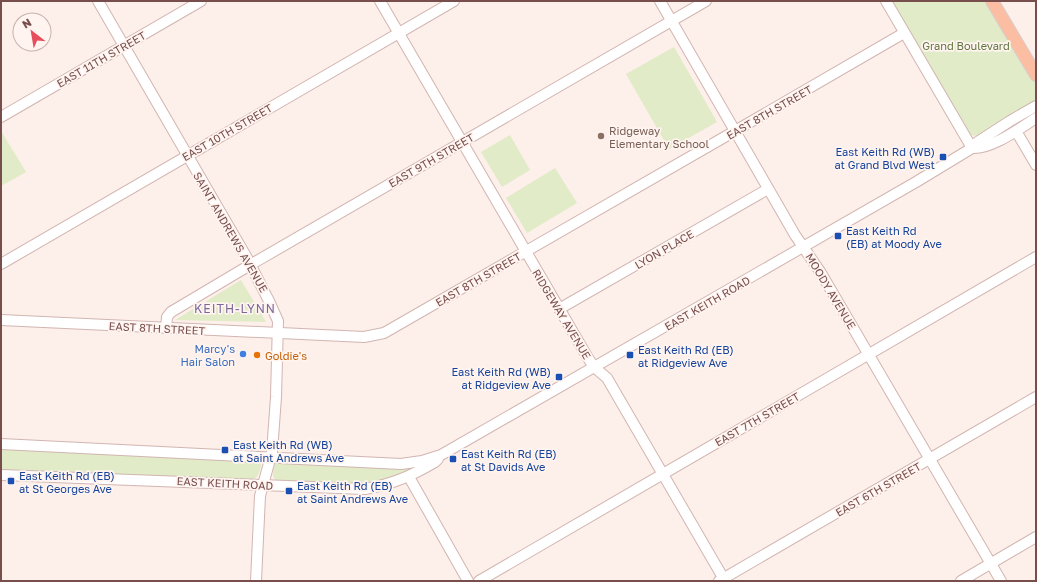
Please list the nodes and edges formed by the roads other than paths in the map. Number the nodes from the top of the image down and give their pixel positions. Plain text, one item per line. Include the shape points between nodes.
1 (98, 1) edge
2 (201, 1) edge
3 (380, 1) edge
4 (454, 1) edge
5 (660, 1) edge
6 (706, 1) edge
7 (886, 1) edge
8 (992, 1) edge
9 (672, 21) junction
10 (398, 33) junction
11 (904, 33) junction
12 (123, 46) junction
13 (1036, 75) edge
14 (1032, 108) edge
15 (1, 117) edge
16 (1036, 118) edge
17 (996, 130) junction
18 (735, 131) junction
19 (1016, 131) junction
20 (462, 142) junction
21 (972, 148) junction
22 (187, 156) junction
23 (1036, 164) edge
24 (768, 189) junction
25 (804, 247) junction
26 (525, 252) junction
27 (1036, 257) edge
28 (1, 264) edge
29 (250, 265) junction
30 (559, 308) junction
31 (1, 320) edge
32 (166, 328) junction
33 (278, 333) junction
34 (869, 354) junction
35 (594, 367) junction
36 (1036, 397) edge
37 (1, 444) edge
38 (441, 455) junction
39 (271, 458) junction
40 (930, 459) junction
41 (1, 474) edge
42 (662, 474) junction
43 (409, 477) junction
44 (262, 485) junction
45 (1036, 537) edge
46 (991, 563) junction
47 (722, 580) edge
48 (256, 581) edge
49 (468, 581) edge
50 (479, 581) edge
51 (961, 581) edge
52 (1001, 581) edge

1 - 12 street, SAINT ANDREWS AVENUE
2 - 12 street, EAST 11TH STREET
3 - 10 street, RIDGEWAY AVENUE
4 - 10 street, EAST 10TH STREET
5 - 9 street, MOODY AVENUE
6 - 9 street, EAST 9TH STREET
7 - 11 street
8 - 13 main road
9 - 18 street, MOODY AVENUE
9 - 20 street, EAST 9TH STREET
10 - 20 street, RIDGEWAY AVENUE
10 - 22 street, EAST 10TH STREET
11 - 18 street, EAST 8TH STREET
11 - 21 street
12 - 15 street, EAST 11TH STREET
12 - 22 street, SAINT ANDREWS AVENUE
14 - 17 street, EAST KEITH ROAD
14 - 19 street via 1018,121
16 - 19 street, EAST KEITH ROAD
17 - 19 street via 1007,128
17 - 21 street, EAST KEITH ROAD
18 - 24 street, MOODY AVENUE
18 - 26 street, EAST 8TH STREET
19 - 21 street, EAST KEITH ROAD via 985,147
19 - 23 street
20 - 26 street, RIDGEWAY AVENUE
20 - 29 street, EAST 9TH STREET
21 - 25 street, EAST KEITH ROAD
22 - 28 street, EAST 10TH STREET
22 - 29 street, SAINT ANDREWS AVENUE
24 - 25 street, MOODY AVENUE
24 - 30 street, LYON PLACE
25 - 34 street, MOODY AVENUE
25 - 35 street, EAST KEITH ROAD
26 - 30 street, RIDGEWAY AVENUE
26 - 33 street, EAST 8TH STREET via 384,333 364,337
27 - 34 street, EAST 7TH STREET
29 - 32 street, EAST 9TH STREET via 171,312 167,317
29 - 33 street, SAINT ANDREWS AVENUE via 270,300 278,321
30 - 35 street, RIDGEWAY AVENUE
31 - 32 street, EAST 8TH STREET
32 - 33 street, EAST 8TH STREET
33 - 39 street, SAINT ANDREWS AVENUE
34 - 40 street, MOODY AVENUE
34 - 42 street, EAST 7TH STREET
35 - 38 street, EAST KEITH ROAD
35 - 42 street, RIDGEWAY AVENUE via 607,378
36 - 40 street, EAST 6TH STREET
37 - 39 street, EAST KEITH ROAD
38 - 39 street, EAST KEITH ROAD via 401,464
38 - 43 street, EAST KEITH ROAD via 435,462
39 - 44 street, SAINT ANDREWS AVENUE
40 - 46 street, MOODY AVENUE
40 - 47 street, EAST 6TH STREET
41 - 44 street, EAST KEITH ROAD
42 - 47 street, RIDGEWAY AVENUE
42 - 50 street, EAST 7TH STREET
43 - 44 street, EAST KEITH ROAD via 365,489
43 - 49 street
44 - 48 street, SAINT ANDREWS AVENUE
45 - 46 street
46 - 51 street
46 - 52 street, MOODY AVENUE

